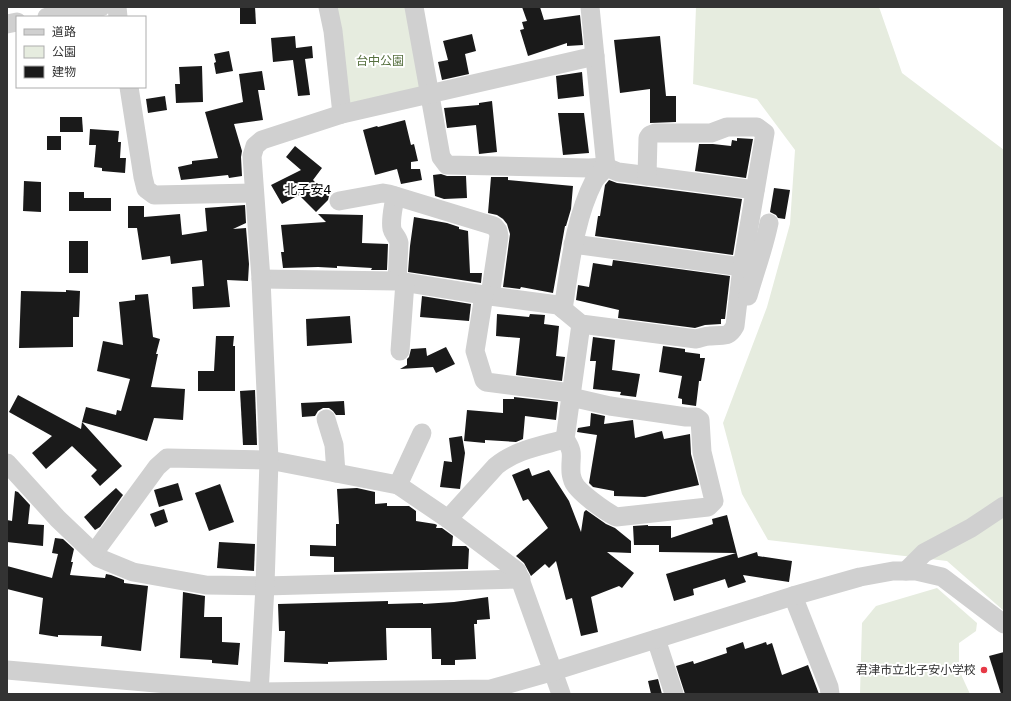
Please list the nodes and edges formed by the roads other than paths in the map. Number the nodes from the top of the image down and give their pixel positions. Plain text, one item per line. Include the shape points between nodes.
1 (101, 7) edge
2 (328, 7) edge
3 (414, 7) edge
4 (590, 7) edge
5 (74, 10) edge
6 (51, 16) edge
7 (595, 56) junction
8 (129, 88) edge
9 (429, 94) junction
10 (342, 114) junction
11 (606, 167) junction
12 (647, 176) junction
13 (755, 190) junction
14 (254, 192) junction
15 (395, 196) junction
16 (339, 201) dead end
17 (769, 223) dead end
18 (573, 244) junction
19 (742, 267) junction
20 (261, 279) junction
21 (401, 282) junction
22 (487, 295) junction
23 (563, 309) junction
24 (581, 324) junction
25 (736, 326) junction
26 (400, 351) dead end
27 (571, 395) junction
28 (326, 419) dead end
29 (422, 432) dead end
30 (565, 439) junction
31 (269, 460) junction
32 (7, 463) edge
33 (336, 473) junction
34 (398, 485) junction
35 (1004, 506) edge
36 (448, 519) junction
37 (94, 553) junction
38 (906, 571) junction
39 (521, 579) junction
40 (266, 586) junction
41 (793, 596) junction
42 (1004, 624) edge
43 (656, 639) junction
44 (7, 670) edge
45 (554, 671) junction
46 (259, 693) edge
47 (561, 694) edge
48 (674, 694) edge
49 (830, 694) edge

1 - 5 street
2 - 10 street
3 - 9 street
4 - 7 street
5 - 6 street
7 - 9 street
7 - 11 street
8 - 14 street via 146,189 154,195
9 - 10 street
9 - 11 street via 441,157 447,165
10 - 14 street via 262,140 255,146 252,156
11 - 12 street via 618,172
11 - 18 street via 594,181
12 - 13 street
12 - 13 street via 650,135 711,133 727,127 757,128 765,133
13 - 19 street
14 - 20 street
15 - 16 street via 383,193
15 - 21 street via 392,224 399,243
15 - 22 street via 494,226 499,236
17 - 25 street via 741,322
18 - 19 street
18 - 23 street
19 - 25 street
20 - 21 street
20 - 31 street
21 - 22 street
21 - 26 street
22 - 23 street via 558,305
22 - 27 street via 475,351 484,380
23 - 24 street
24 - 25 street via 696,339 726,336
24 - 27 street
27 - 30 street
27 - 30 street via 610,406 700,420 702,452 714,501 708,507 616,517 577,488 572,480 572,449
28 - 33 street via 334,445
29 - 34 street
30 - 36 street via 518,452 504,459
31 - 33 street
31 - 37 street via 167,458 157,467
31 - 40 street
32 - 37 street via 58,519
33 - 34 street
34 - 36 street
35 - 38 street via 971,528 924,553
36 - 39 street via 517,571
37 - 40 street via 99,558 133,572 206,585
38 - 41 street via 884,572
38 - 42 street via 942,578
39 - 40 street
39 - 45 street
40 - 46 street
41 - 43 street
41 - 49 street
43 - 45 street
43 - 48 street
44 - 46 street
45 - 46 street via 492,689
45 - 47 street

